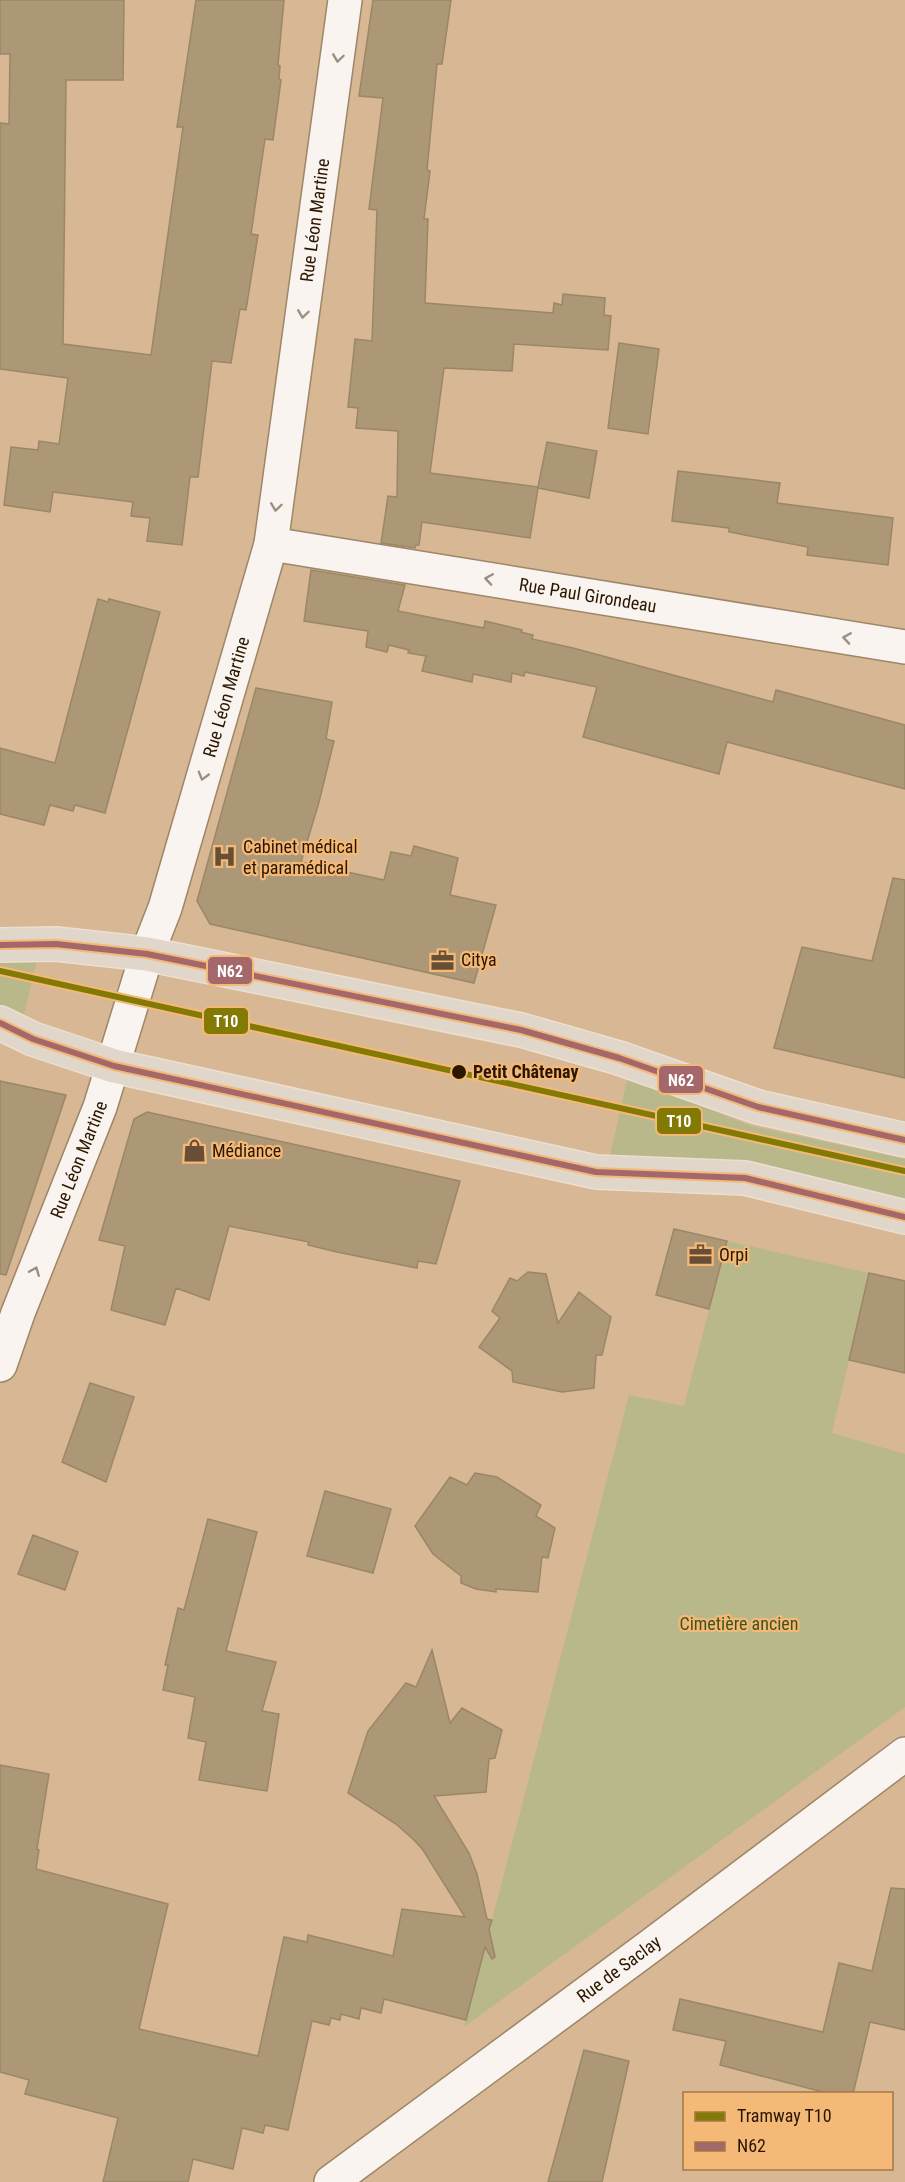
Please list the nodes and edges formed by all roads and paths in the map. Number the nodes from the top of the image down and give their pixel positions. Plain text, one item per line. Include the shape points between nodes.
1 (345, 0) edge
2 (272, 544) junction
3 (905, 647) edge
4 (0, 945) edge
5 (147, 954) junction
6 (0, 1023) edge
7 (114, 1066) junction
8 (905, 1140) edge
9 (905, 1217) edge
10 (9, 1311) edge
11 (0, 1365) edge
12 (905, 1754) edge
13 (331, 2182) edge

1 -> 2 street, Rue Léon Martine
3 -> 2 street, Rue Paul Girondeau
2 -> 5 street, Rue Léon Martine via 165,908
4 - 5 main road via 56,944
5 - 7 street, Rue Léon Martine
5 - 8 main road via 521,1030 758,1107
6 - 7 main road via 33,1039
7 - 9 main road via 596,1172 745,1178
10 -> 7 street, Rue Léon Martine via 100,1107
10 - 11 street, Rue Léon Martine
12 - 13 street, Rue de Saclay

